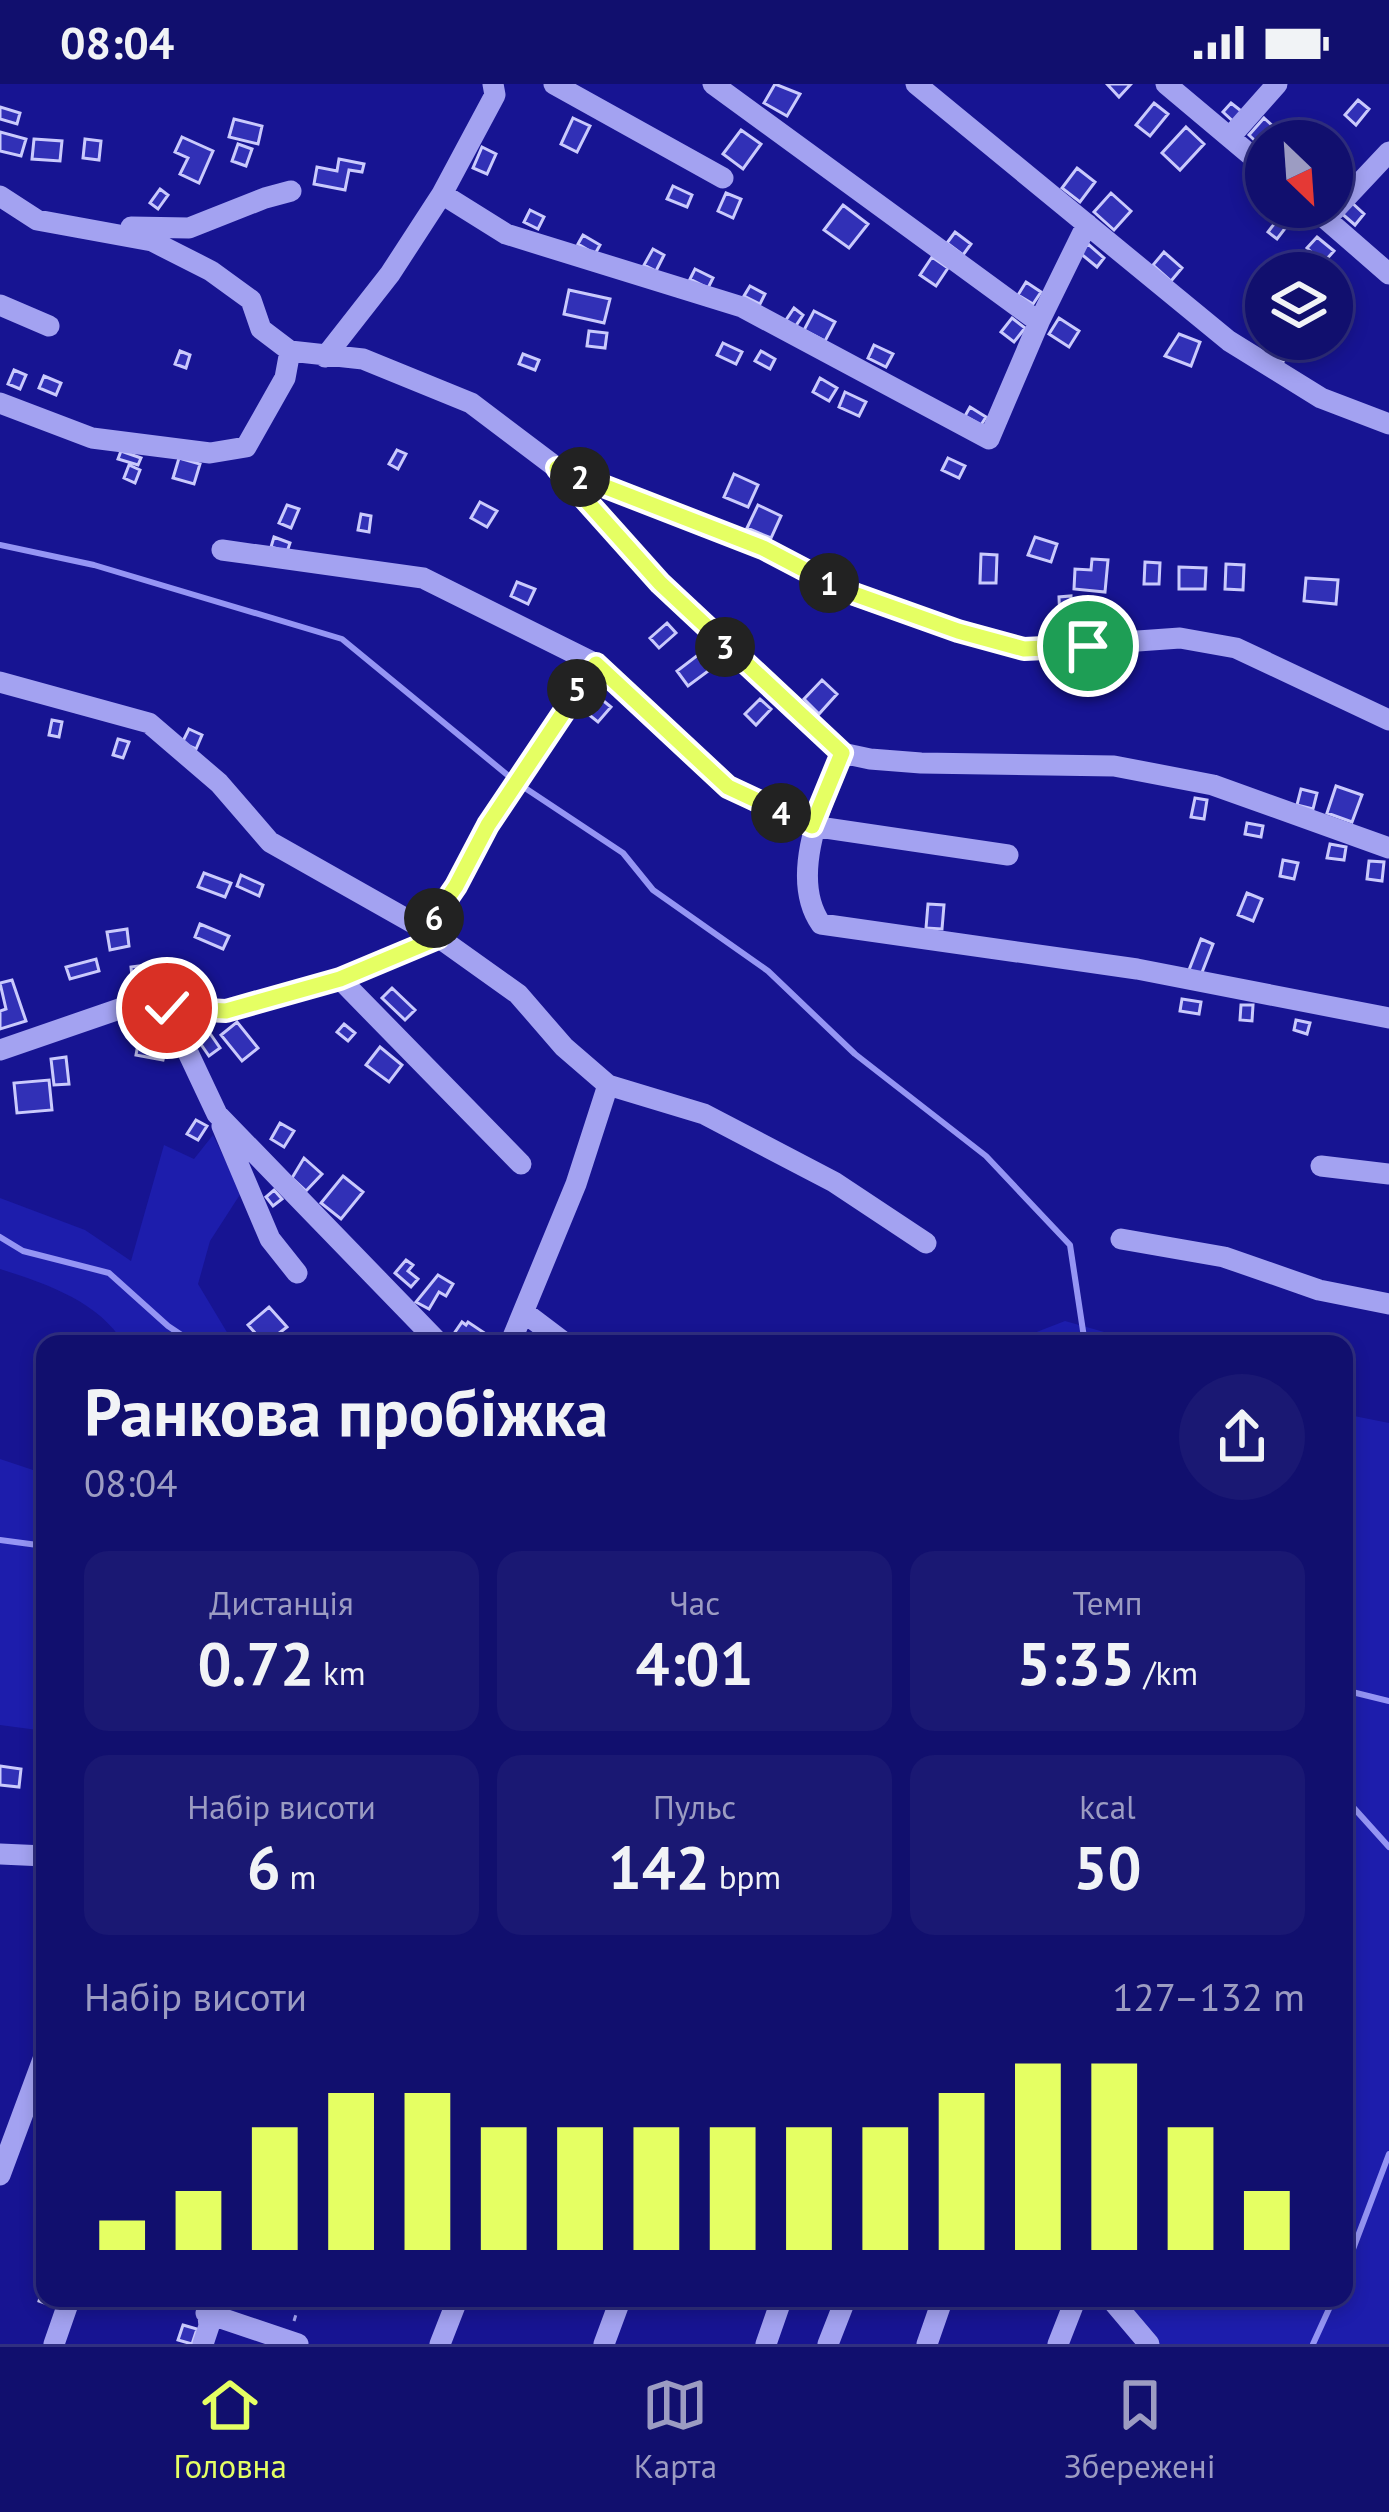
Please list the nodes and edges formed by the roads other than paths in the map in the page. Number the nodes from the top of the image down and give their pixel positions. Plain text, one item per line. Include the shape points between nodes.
1 (493, 84) edge
2 (554, 84) edge
3 (713, 84) edge
4 (916, 84) edge
5 (1166, 84) edge
6 (1277, 84) edge
7 (1230, 137) junction
8 (1245, 150) edge
9 (1389, 152) edge
10 (723, 178) dead end
11 (1353, 183) edge
12 (292, 191) dead end
13 (442, 194) junction
14 (0, 196) edge
15 (1087, 224) junction
16 (1336, 228) edge
17 (104, 230) junction
18 (1389, 274) edge
19 (0, 305) edge
20 (1039, 322) junction
21 (49, 326) dead end
22 (290, 351) junction
23 (325, 357) junction
24 (0, 403) edge
25 (1389, 424) edge
26 (557, 468) junction
27 (222, 550) dead end
28 (0, 682) edge
29 (1389, 720) edge
30 (842, 753) junction
31 (812, 826) junction
32 (1389, 848) edge
33 (1008, 855) dead end
34 (431, 934) junction
35 (340, 979) junction
36 (167, 1008) junction
37 (1389, 1018) edge
38 (0, 1050) edge
39 (608, 1085) junction
40 (217, 1114) junction
41 (521, 1164) dead end
42 (1322, 1166) dead end
43 (1389, 1174) edge
44 (1121, 1239) dead end
45 (926, 1243) dead end
46 (297, 1273) dead end
47 (1389, 1304) edge
48 (524, 1313) junction
49 (431, 1335) edge
50 (514, 1335) edge
51 (554, 1335) edge
52 (0, 1854) edge
53 (36, 1856) edge
54 (36, 2078) edge
55 (0, 2175) edge
56 (67, 2307) edge
57 (206, 2307) edge
58 (208, 2307) edge
59 (454, 2307) edge
60 (618, 2307) edge
61 (779, 2307) edge
62 (842, 2307) edge
63 (941, 2307) edge
64 (1072, 2307) edge
65 (1118, 2307) edge
66 (293, 2342) edge
67 (54, 2344) edge
68 (203, 2344) edge
69 (440, 2344) edge
70 (604, 2344) edge
71 (766, 2344) edge
72 (828, 2344) edge
73 (927, 2344) edge
74 (1058, 2344) edge
75 (1149, 2344) edge

1 - 13 street via 495,94
2 - 10 street
3 - 20 street
4 - 15 street
5 - 7 street
6 - 7 street
7 - 8 street
9 - 11 street
12 - 17 street via 189,228
13 - 20 street via 506,234 742,307 989,439
13 - 23 street
14 - 17 street via 37,220
15 - 20 street
15 - 25 street via 1229,341 1321,398
16 - 18 street
17 - 22 street via 152,241 211,271 251,301 261,329
19 - 21 street
22 - 23 street
22 - 24 street via 286,379 247,447 210,453 92,438
23 - 26 street via 363,359 471,403
26 - 29 street via 958,631 1024,649 1180,638 1236,648
26 - 30 street via 660,583
27 - 31 street via 423,578 596,664 728,787
28 - 34 street via 149,723 219,782 270,842
30 - 31 street
30 - 32 street via 921,763 1114,766 1213,784
31 - 33 street
31 - 37 street via 808,906 821,924 1137,969
34 - 35 street
34 - 39 street via 518,994
35 - 36 street via 226,1011
35 - 41 street
36 - 38 street via 131,1005
36 - 40 street
39 - 45 street via 704,1114 834,1182
39 - 48 street
40 - 46 street via 270,1239
40 - 49 street
42 - 43 street
44 - 47 street via 1224,1257
48 - 50 street
48 - 51 street
52 - 53 street
54 - 55 street
56 - 67 street
57 - 68 street
58 - 66 street
59 - 69 street
60 - 70 street
61 - 71 street
62 - 72 street
63 - 73 street
64 - 74 street
65 - 75 street

